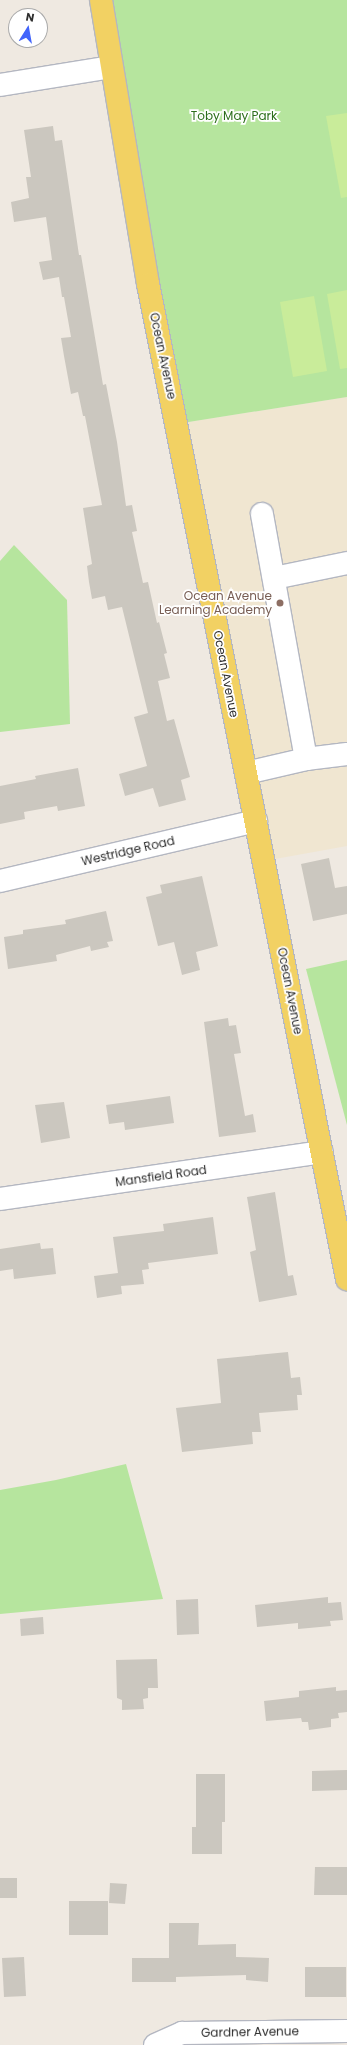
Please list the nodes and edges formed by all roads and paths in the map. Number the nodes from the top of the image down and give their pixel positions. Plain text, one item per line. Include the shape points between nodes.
1 (101, 0) edge
2 (111, 67) junction
3 (0, 85) edge
4 (262, 514) dead end
5 (347, 563) edge
6 (274, 578) junction
7 (347, 754) edge
8 (306, 759) junction
9 (246, 773) junction
10 (256, 821) junction
11 (0, 881) edge
12 (322, 1152) junction
13 (0, 1200) edge
14 (347, 1279) edge
15 (347, 2031) edge
16 (155, 2045) edge

1 - 2 main road, Ocean Avenue
2 - 3 street
2 - 9 main road, Ocean Avenue via 148,284
4 - 6 street
5 - 6 street
6 - 8 street
7 - 8 street
8 - 9 street
9 - 10 main road, Ocean Avenue
10 - 11 street, Westridge Road
10 - 12 main road, Ocean Avenue
12 - 13 street, Mansfield Road
12 - 14 main road, Ocean Avenue
15 - 16 street, Gardner Avenue via 182,2033

